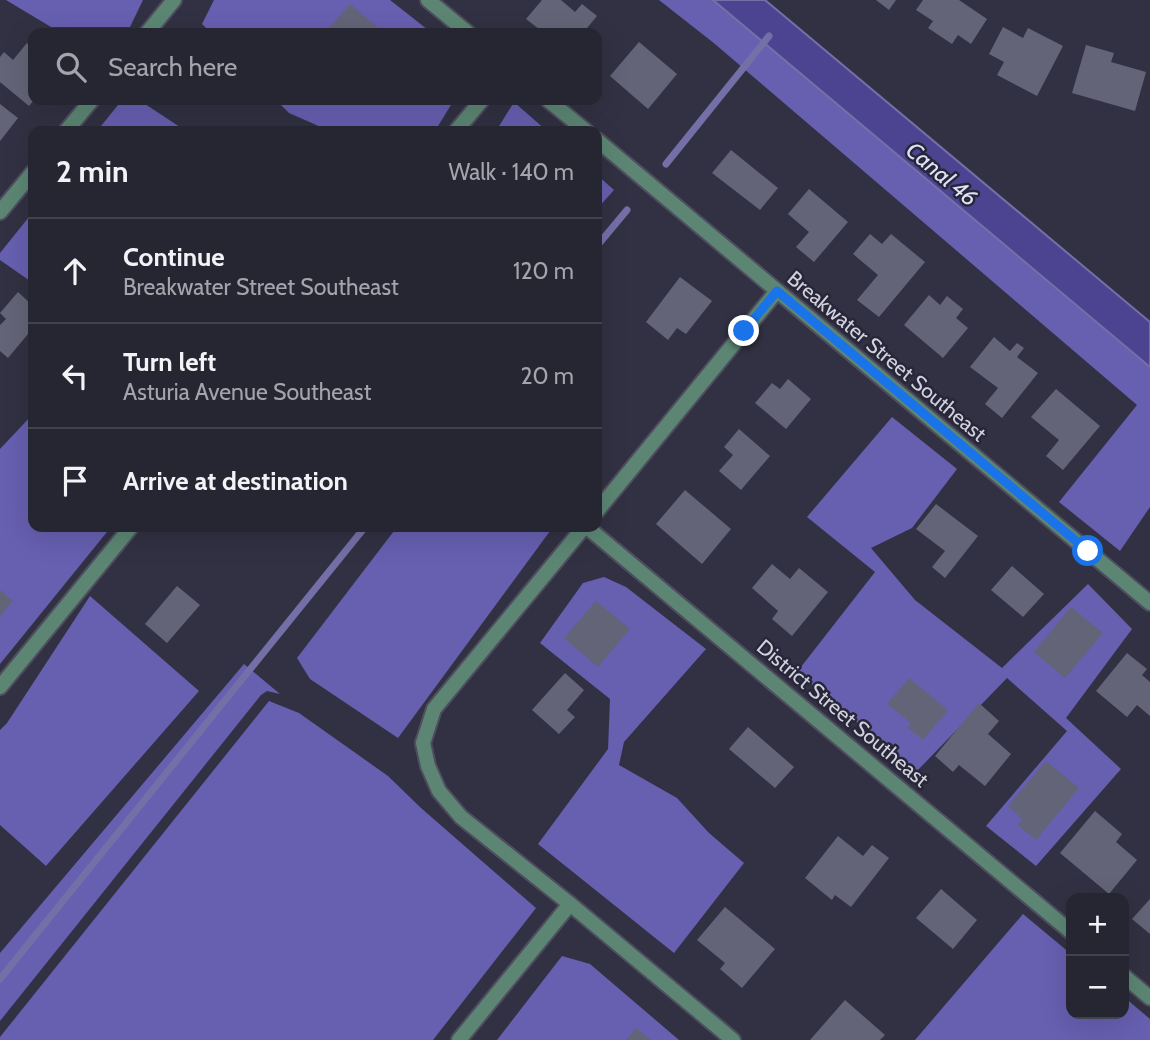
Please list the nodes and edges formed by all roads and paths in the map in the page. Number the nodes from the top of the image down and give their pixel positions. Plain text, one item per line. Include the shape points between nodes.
1 (174, 0) edge
2 (428, 0) edge
3 (151, 28) edge
4 (462, 28) edge
5 (88, 105) edge
6 (478, 105) edge
7 (554, 105) edge
8 (70, 126) edge
9 (460, 126) edge
10 (580, 126) edge
11 (602, 144) edge
12 (28, 178) edge
13 (0, 212) edge
14 (777, 291) junction
15 (602, 505) edge
16 (127, 532) edge
17 (582, 532) edge
18 (592, 532) edge
19 (1150, 603) edge
20 (0, 687) edge
21 (570, 904) junction
22 (1066, 928) edge
23 (1129, 980) edge
24 (1150, 998) edge
25 (458, 1040) edge
26 (733, 1040) edge

1 - 3 street
2 - 4 street
5 - 8 street
6 - 9 street
7 - 10 street
11 - 14 street, Breakwater Street Southeast
12 - 13 street
14 - 15 street
14 - 19 street, Breakwater Street Southeast
16 - 20 street
17 - 21 street via 434,709 423,743 439,791 461,817
18 - 22 street, District Street Southeast
21 - 25 street
21 - 26 street
23 - 24 street

